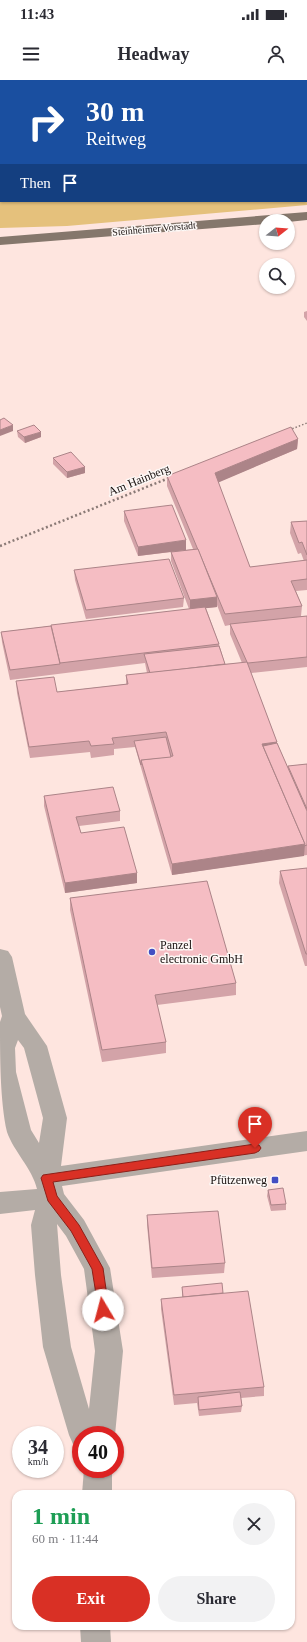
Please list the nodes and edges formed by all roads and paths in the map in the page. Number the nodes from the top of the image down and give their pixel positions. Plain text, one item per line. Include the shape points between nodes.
1 (307, 216) edge
2 (0, 241) edge
3 (307, 423) edge
4 (285, 432) edge
5 (175, 476) edge
6 (0, 546) edge
7 (0, 956) edge
8 (14, 1016) junction
9 (307, 1141) edge
10 (49, 1188) junction
11 (0, 1203) edge
12 (79, 1426) edge
13 (102, 1426) edge
14 (96, 1630) edge
15 (96, 1642) edge

1 - 2 main road, Steinheimer Vorstadt
3 - 4 path
5 - 6 path, Am Hainberg
7 - 8 street
8 - 10 street via 35,1046 55,1118
8 - 10 street via 3,1048 4,1072 19,1132
9 - 10 street
10 - 11 street
10 - 12 street via 44,1225 57,1347
10 - 13 street via 97,1268 109,1351
14 - 15 street

